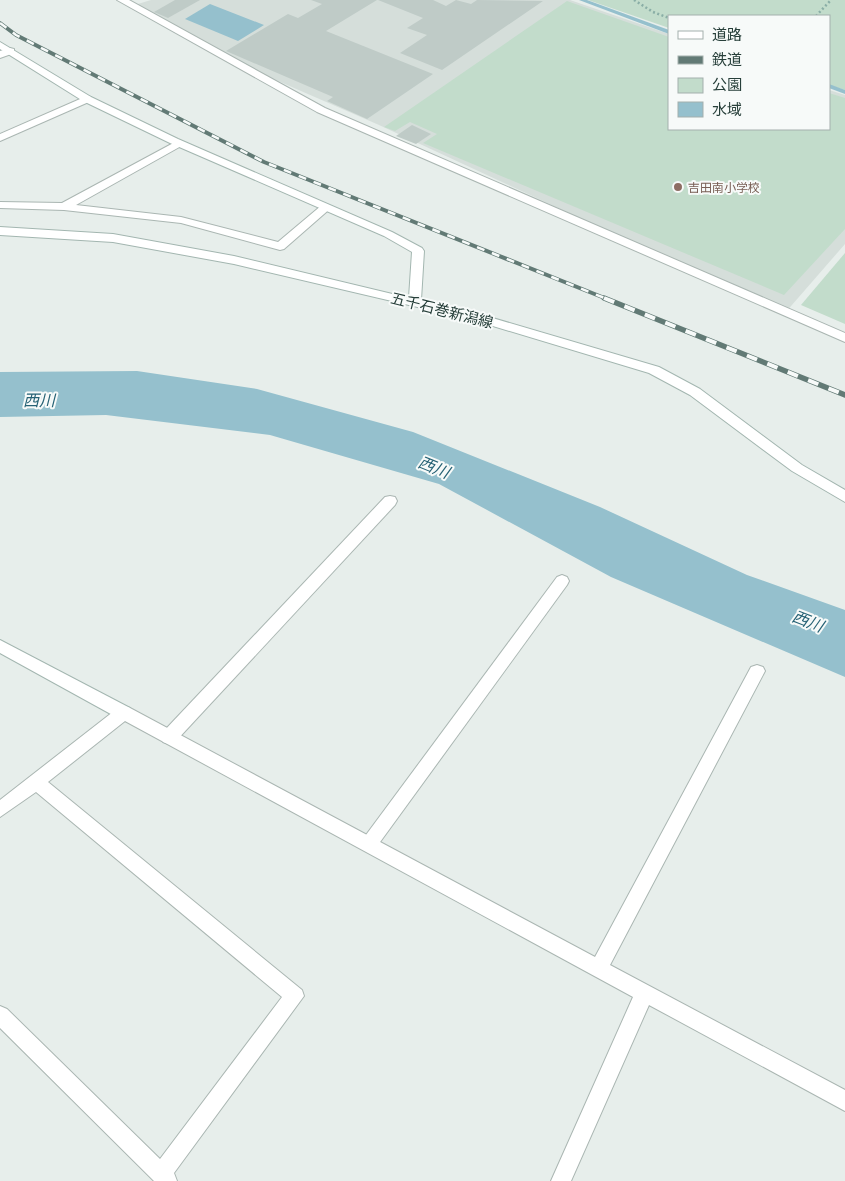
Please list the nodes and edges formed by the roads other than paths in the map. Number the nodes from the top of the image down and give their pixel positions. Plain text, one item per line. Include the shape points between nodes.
1 (122, 0) edge
2 (3, 50) edge
3 (87, 99) junction
4 (0, 138) edge
5 (178, 143) junction
6 (0, 205) edge
7 (64, 207) junction
8 (326, 207) junction
9 (0, 231) edge
10 (415, 302) junction
11 (845, 338) edge
12 (845, 497) edge
13 (390, 501) dead end
14 (562, 581) dead end
15 (0, 646) edge
16 (757, 671) dead end
17 (124, 713) junction
18 (168, 737) junction
19 (36, 782) junction
20 (0, 810) edge
21 (369, 844) junction
22 (599, 967) junction
23 (645, 992) junction
24 (0, 1015) edge
25 (845, 1102) edge
26 (165, 1178) edge
27 (561, 1181) edge

1 - 11 street via 321,110
2 - 3 street
3 - 4 street
3 - 5 street
5 - 7 street
5 - 8 street
6 - 7 street
7 - 8 street via 181,220 280,246
8 - 10 street via 418,251
9 - 10 street, 五千石巻新潟線 via 113,238 234,260
10 - 12 street, 五千石巻新潟線 via 654,370 695,392 797,468
13 - 18 street
14 - 21 street
15 - 17 street
16 - 22 street
17 - 18 street
17 - 19 street
18 - 21 street
19 - 20 street
19 - 26 street via 294,996
21 - 22 street
22 - 23 street
23 - 25 street
23 - 27 street
24 - 26 street

